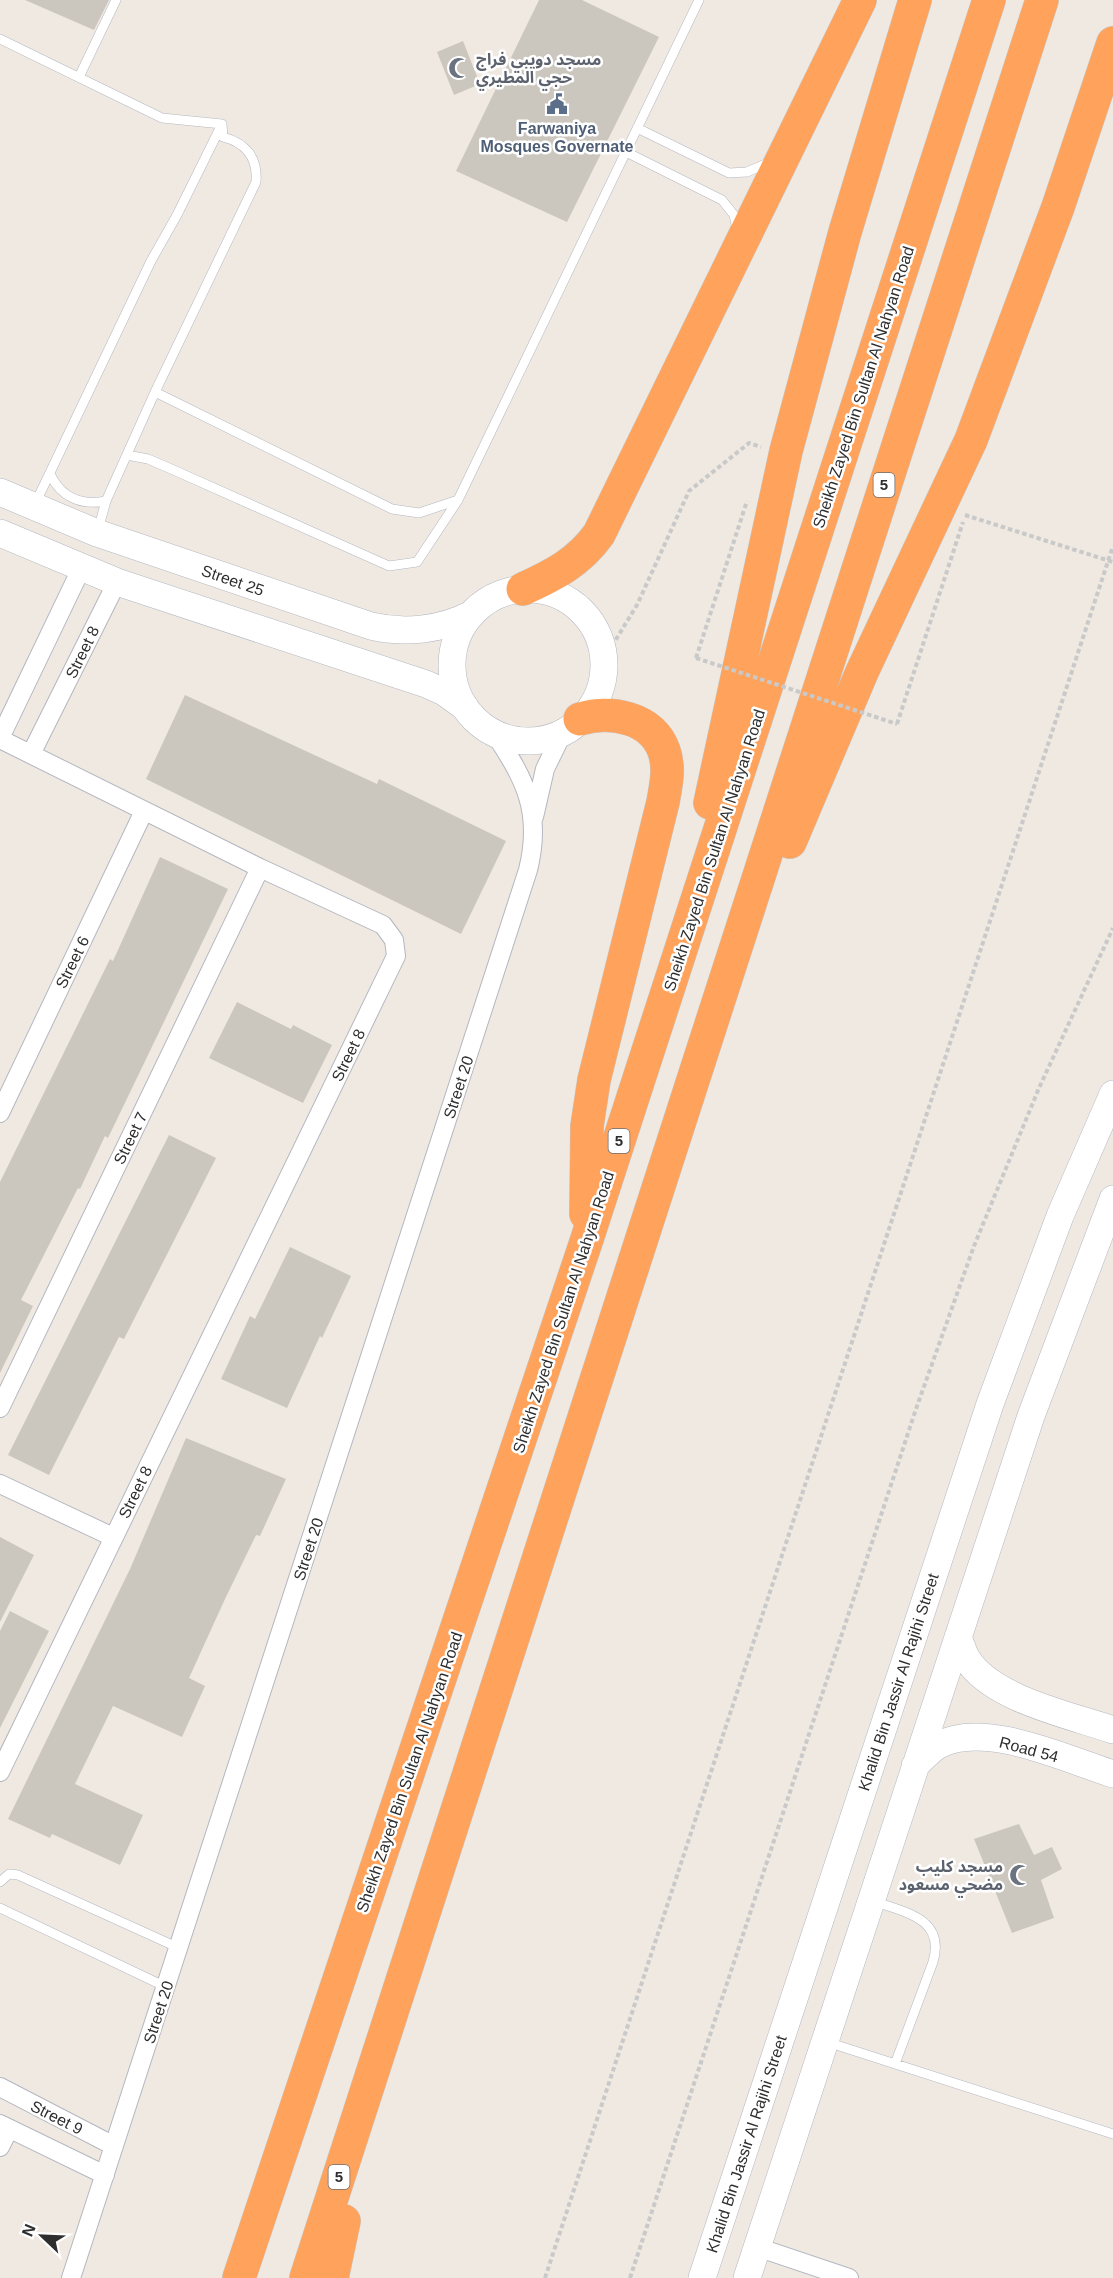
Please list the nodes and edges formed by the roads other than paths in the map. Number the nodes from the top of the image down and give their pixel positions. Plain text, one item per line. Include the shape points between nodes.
1 (116, 0) edge
2 (699, 0) edge
3 (860, 0) edge
4 (915, 0) edge
5 (989, 0) edge
6 (1042, 0) edge
7 (0, 39) edge
8 (1113, 43) edge
9 (79, 77) junction
10 (222, 124) junction
11 (637, 128) junction
12 (626, 152) junction
13 (785, 154) junction
14 (735, 257) junction
15 (155, 392) junction
16 (127, 455) junction
17 (50, 474) junction
18 (0, 492) edge
19 (458, 500) junction
20 (106, 501) junction
21 (33, 506) junction
22 (97, 532) junction
23 (0, 533) edge
24 (82, 567) junction
25 (117, 582) junction
26 (523, 589) junction
27 (472, 614) junction
28 (465, 707) junction
29 (572, 726) junction
30 (494, 733) junction
31 (0, 739) edge
32 (32, 754) junction
33 (144, 811) junction
34 (534, 819) junction
35 (260, 868) junction
36 (680, 956) junction
37 (730, 972) junction
38 (1111, 1104) edge
39 (0, 1113) edge
40 (1113, 1199) edge
41 (1060, 1216) junction
42 (587, 1239) junction
43 (1091, 1251) junction
44 (0, 1408) edge
45 (0, 1484) edge
46 (113, 1537) junction
47 (958, 1637) junction
48 (1047, 1707) junction
49 (1113, 1730) edge
50 (1031, 1748) junction
51 (915, 1766) junction
52 (0, 1772) edge
53 (1113, 1774) edge
54 (0, 1882) edge
55 (871, 1900) junction
56 (0, 1908) edge
57 (178, 1948) junction
58 (166, 1987) junction
59 (825, 2041) junction
60 (895, 2064) junction
61 (372, 2076) junction
62 (0, 2087) edge
63 (765, 2090) junction
64 (804, 2104) junction
65 (4, 2126) edge
66 (1113, 2134) edge
67 (747, 2143) junction
68 (114, 2146) junction
69 (0, 2147) edge
70 (787, 2157) junction
71 (105, 2175) junction
72 (757, 2247) junction
73 (71, 2278) edge
74 (239, 2278) edge
75 (306, 2278) edge
76 (332, 2278) edge
77 (702, 2278) edge
78 (747, 2278) edge
79 (849, 2278) edge

1 - 9 lane
2 - 11 lane
3 - 13 highway
4 - 36 highway via 845,232 786,451
5 - 36 highway, Sheikh Zayed Bin Sultan Al Nahyan Road / 5
6 - 37 highway, 5
7 - 9 lane
8 - 37 highway via 1058,207 971,440 862,672
9 - 10 lane via 162,118
10 - 15 lane via 223,137 240,144 253,158 256,182
10 - 17 lane via 151,261
11 - 12 lane
11 - 13 lane via 729,173 747,172
12 - 14 lane via 722,200 737,226
12 - 19 lane
13 - 14 highway
14 - 26 highway via 599,534 575,561
15 - 16 lane
15 - 19 lane via 392,509 419,513
16 - 19 lane via 170,468 389,566 417,562
16 - 20 lane
17 - 20 lane via 68,496 86,503
17 - 21 lane
18 - 21 street, Street 25
20 - 22 lane
21 - 22 street, Street 25
22 - 27 street, Street 25 via 380,628 427,629
23 - 24 street
24 - 25 street
24 - 31 street, Street 8
25 - 28 street via 426,684
25 - 32 street, Street 8
26 - 27 street via 497,595
26 - 29 street via 549,591 573,603 594,628 604,659 603,672 596,698
27 - 28 street via 460,631 452,657 454,683
28 - 30 street
29 - 30 street via 533,741
29 - 34 street, Street 20 via 545,769
29 - 42 highway via 596,715 612,714 637,723 661,744 667,769 663,802 592,1090 585,1157
30 - 34 street, Street 20 via 521,777
31 - 32 street, Street 8
32 - 33 street, Street 8
33 - 35 street, Street 8
33 - 39 street, Street 6
34 - 57 street, Street 20 via 533,850 517,904
35 - 44 street, Street 7
35 - 46 street, Street 8 via 383,925 394,940 396,956
36 - 42 highway, Sheikh Zayed Bin Sultan Al Nahyan Road / 5
37 - 61 highway, 5
38 - 41 street, Khalid Bin Jassir Al Rajihi Street
40 - 43 street
41 - 43 street via 1071,1209 1090,1217
41 - 63 street, Khalid Bin Jassir Al Rajihi Street via 990,1404
42 - 74 highway, Sheikh Zayed Bin Sultan Al Nahyan Road / 5
43 - 47 street
45 - 46 street, Street 8
46 - 52 street, Street 8
47 - 48 street via 967,1659 984,1676 1020,1698
47 - 51 street
48 - 49 street
48 - 50 street via 1029,1717 1025,1727 1025,1738
50 - 51 street, Road 54 via 1003,1739 961,1738 939,1745
50 - 53 street, Road 54
51 - 55 street
54 - 57 lane via 9,1874 18,1875
55 - 59 street
55 - 60 lane via 923,1921 936,1944
56 - 58 lane
57 - 58 street, Street 20
58 - 68 street, Street 20
59 - 60 lane
59 - 64 street
60 - 66 lane
61 - 75 highway, 5
61 - 76 highway
62 - 68 street, Street 9
63 - 64 street via 777,2104
63 - 67 street, Khalid Bin Jassir Al Rajihi Street
64 - 70 street
65 - 69 street, Street 9
65 - 71 street, Street 9
67 - 70 street via 765,2140
67 - 77 street, Khalid Bin Jassir Al Rajihi Street
68 - 71 street, Street 20
70 - 72 street
71 - 73 street, Street 20
72 - 78 street
72 - 79 street

